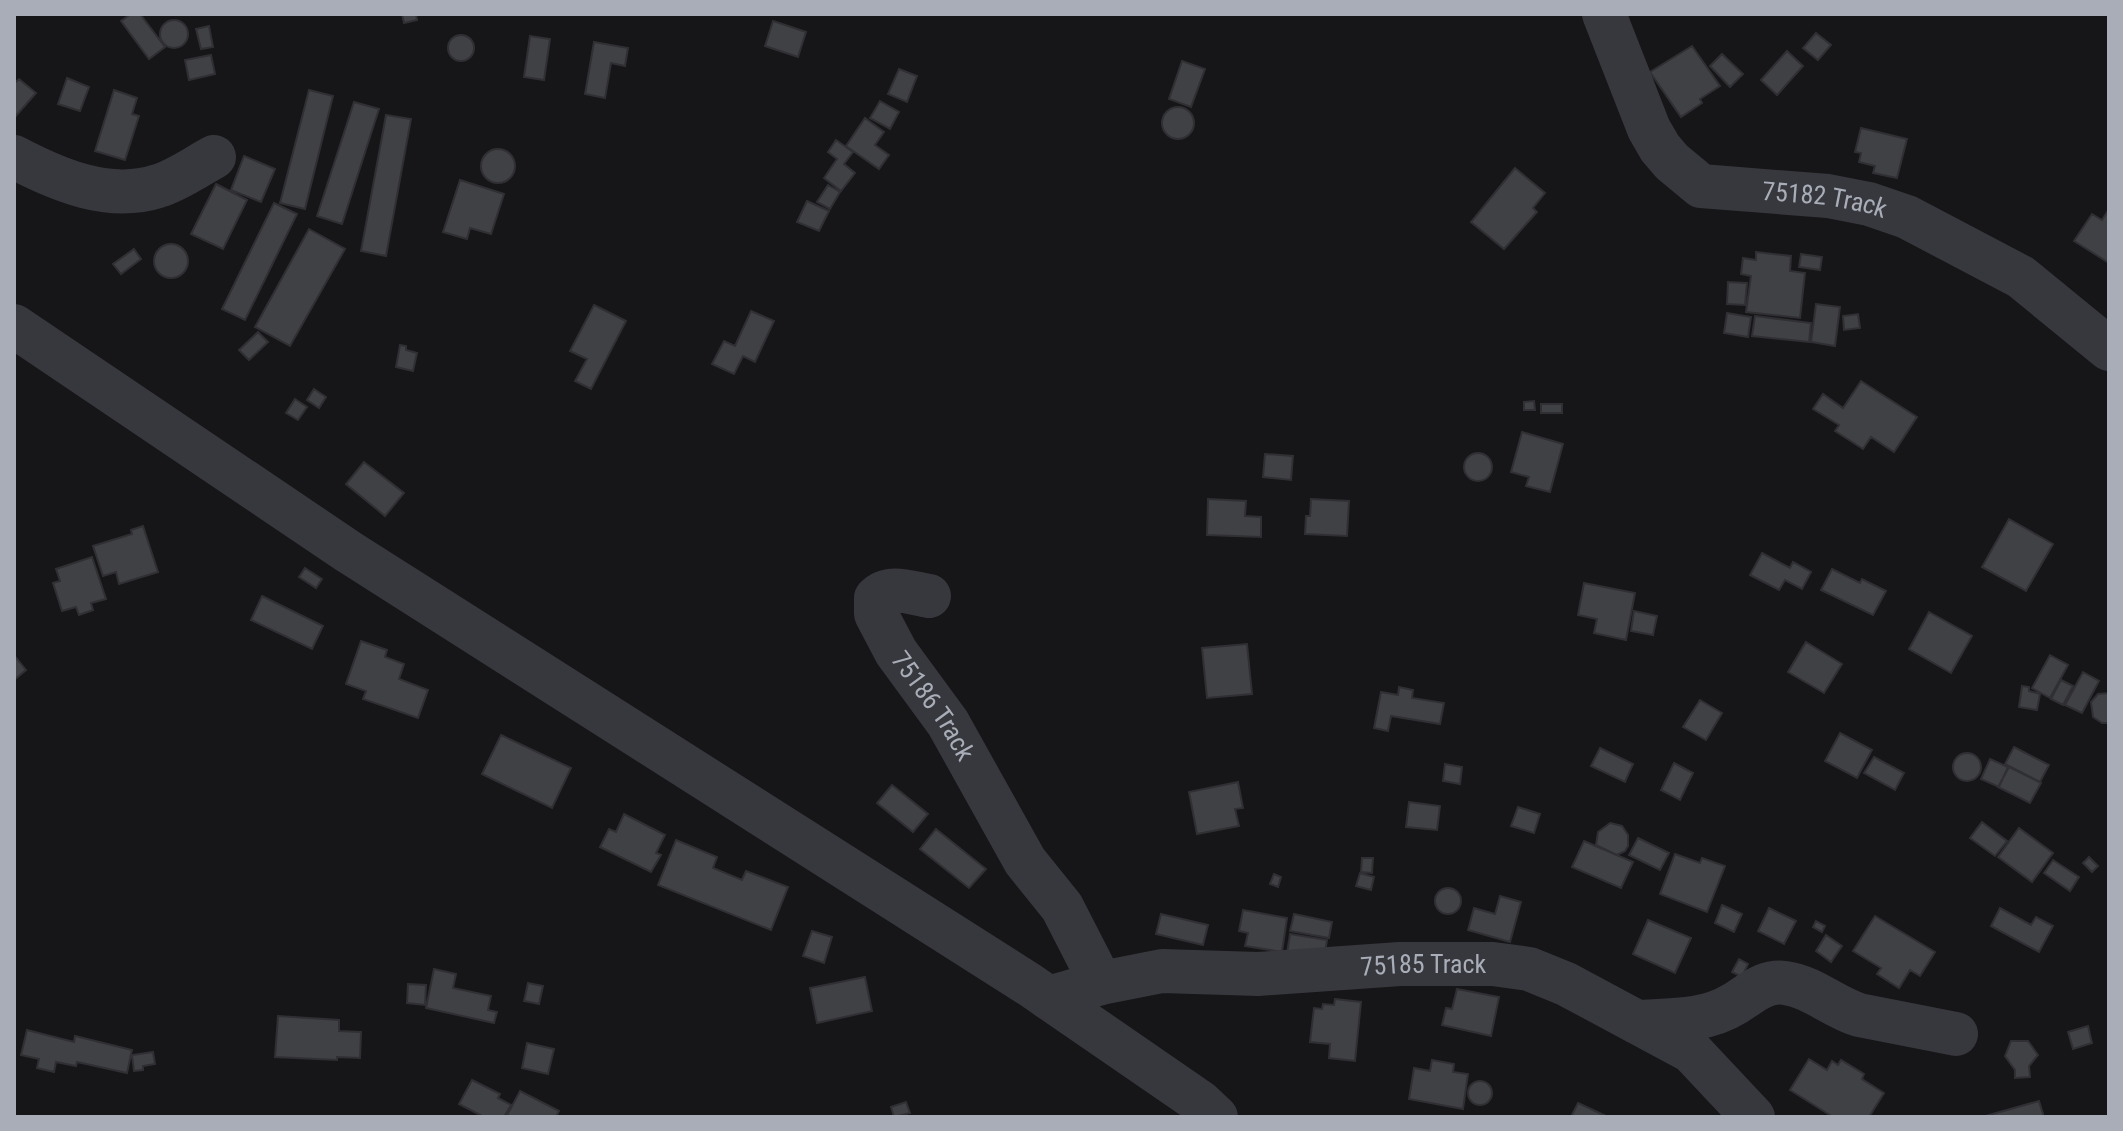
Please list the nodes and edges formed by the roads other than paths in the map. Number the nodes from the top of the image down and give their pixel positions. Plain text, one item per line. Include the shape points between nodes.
1 (1604, 14) edge
2 (14, 157) edge
3 (214, 157) dead end
4 (14, 326) edge
5 (2109, 349) edge
6 (929, 596) dead end
7 (1101, 983) junction
8 (1049, 998) junction
9 (1634, 1023) junction
10 (1956, 1034) dead end
11 (1216, 1117) edge
12 (1753, 1117) edge

1 - 5 street, 75182 Track via 1649,129 1672,162 1701,186 1828,196 1907,217 2021,277
2 - 3 street via 48,175 110,192 162,185
4 - 8 street via 349,552
6 - 7 street, 75186 Track via 882,592 876,598 876,614 896,652 948,723 1025,861 1062,907
7 - 8 street, 75185 Track
7 - 9 street, 75185 Track via 1162,971 1258,974 1493,964 1529,969 1566,984
8 - 11 street
9 - 10 street via 1714,1015 1763,985 1783,983 1859,1015
9 - 12 street, 75185 Track via 1691,1051

